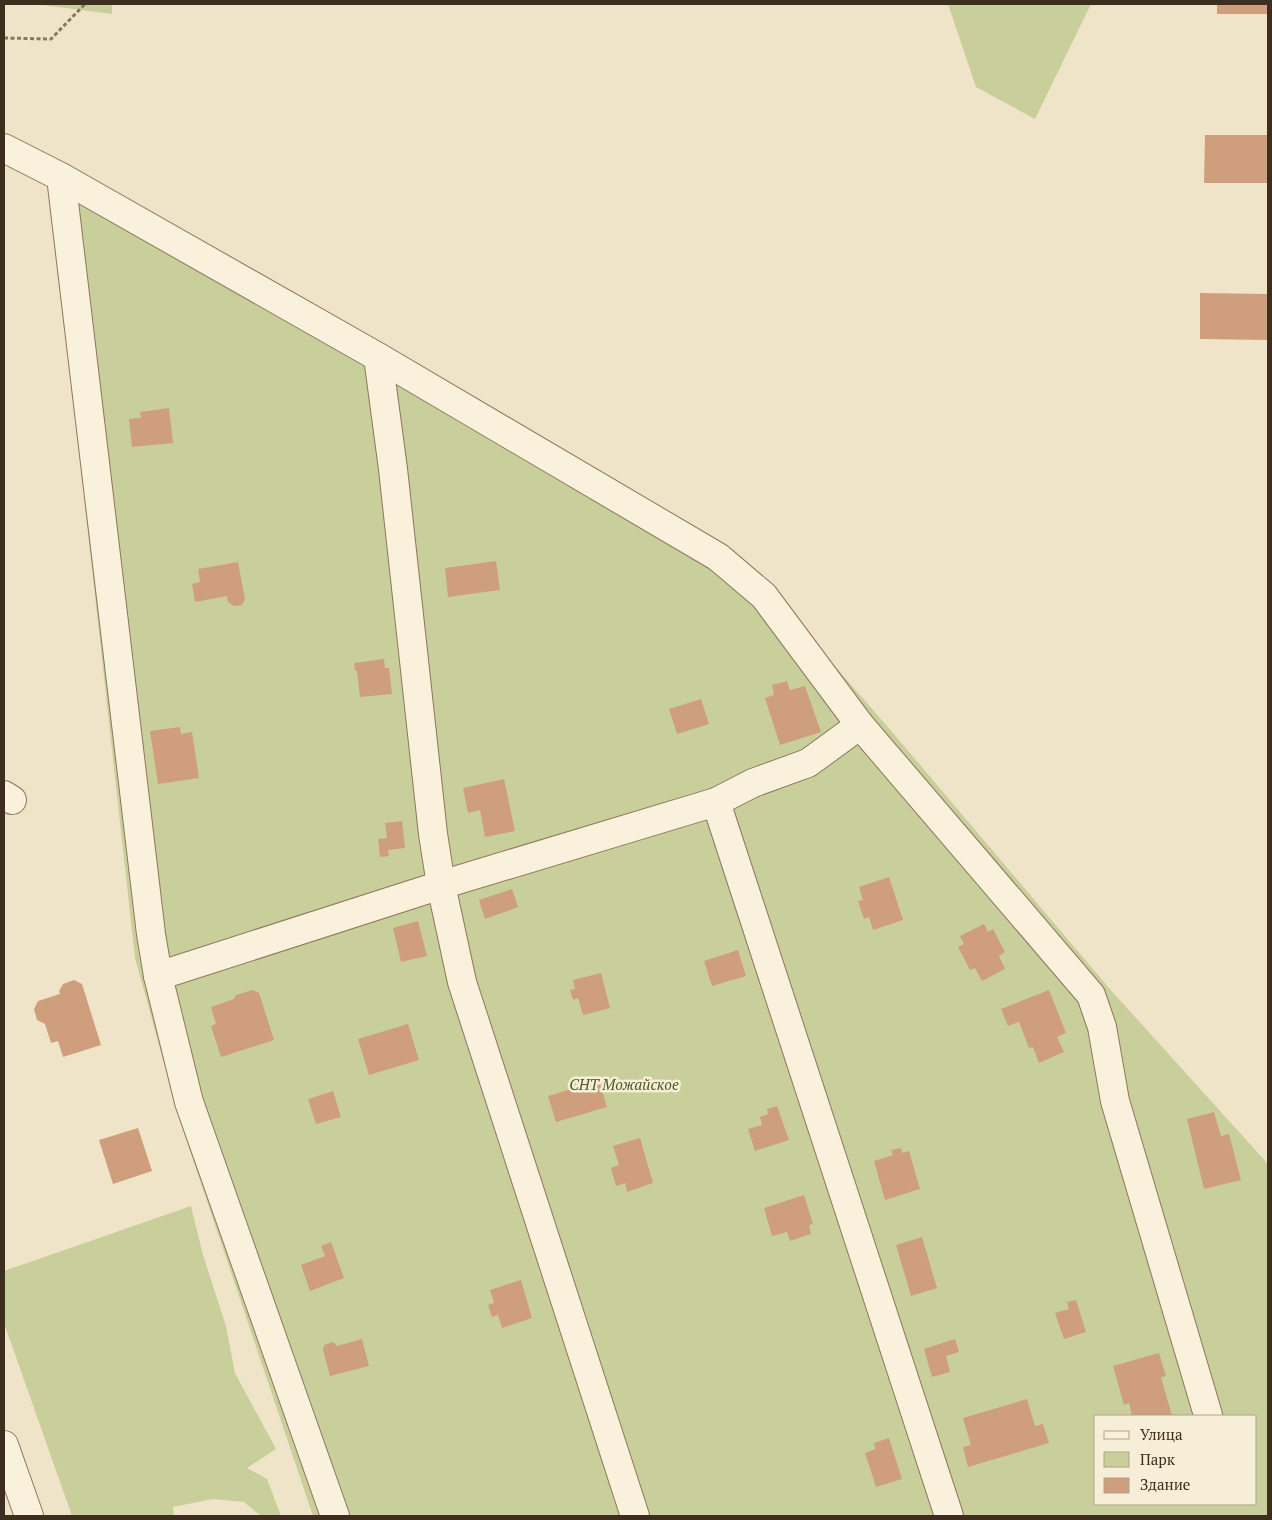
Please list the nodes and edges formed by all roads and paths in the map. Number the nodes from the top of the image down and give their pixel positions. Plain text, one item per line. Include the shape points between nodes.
1 (85, 4) edge
2 (4, 38) edge
3 (4, 148) edge
4 (61, 177) junction
5 (378, 357) junction
6 (860, 725) junction
7 (716, 802) junction
8 (441, 885) junction
9 (158, 976) junction
10 (1208, 1415) dead end
11 (4, 1444) edge
12 (29, 1516) edge
13 (335, 1516) edge
14 (635, 1516) edge
15 (948, 1516) edge

1 - 2 path via 52,39
3 - 4 street
4 - 5 street
4 - 9 street
5 - 6 street via 718,557 764,596
5 - 8 street
6 - 7 street via 808,763 753,783
6 - 10 street via 1091,995 1102,1027 1115,1101
7 - 8 street
7 - 15 street
8 - 9 street
8 - 14 street via 462,982
9 - 13 street via 189,1102
11 - 12 street

